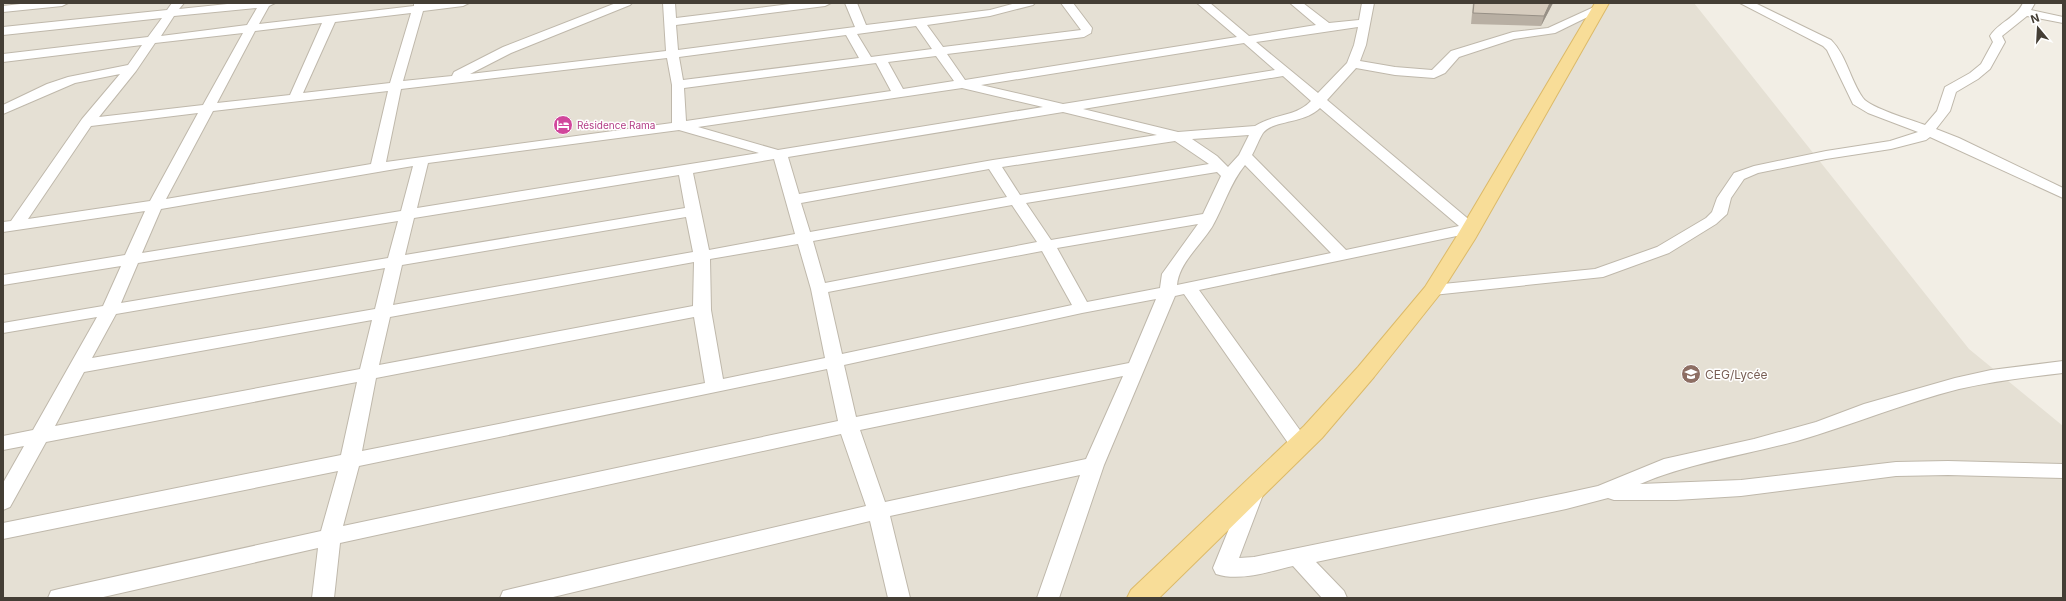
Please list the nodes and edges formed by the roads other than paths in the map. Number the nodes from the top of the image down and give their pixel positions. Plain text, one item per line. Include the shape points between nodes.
1 (62, 3) edge
2 (265, 3) edge
3 (269, 3) edge
4 (463, 3) edge
5 (626, 3) edge
6 (669, 3) edge
7 (825, 3) edge
8 (851, 3) edge
9 (1029, 3) edge
10 (1067, 3) edge
11 (1203, 3) edge
12 (1296, 3) edge
13 (1368, 3) edge
14 (1746, 3) edge
15 (419, 6) edge
16 (1600, 6) edge
17 (175, 8) edge
18 (2028, 8) edge
19 (3, 9) edge
20 (330, 19) junction
21 (2063, 20) edge
22 (671, 22) junction
23 (918, 22) junction
24 (1365, 23) junction
25 (1326, 27) junction
26 (251, 29) junction
27 (862, 29) junction
28 (3, 31) edge
29 (850, 31) junction
30 (152, 40) junction
31 (1248, 40) junction
32 (940, 52) junction
33 (672, 54) junction
34 (3, 58) edge
35 (880, 59) junction
36 (866, 61) junction
37 (1353, 64) junction
38 (132, 68) junction
39 (1287, 72) junction
40 (451, 79) junction
41 (962, 84) junction
42 (678, 85) junction
43 (395, 86) junction
44 (899, 93) junction
45 (295, 97) junction
46 (1320, 101) junction
47 (208, 108) junction
48 (1065, 108) junction
49 (3, 110) edge
50 (87, 122) junction
51 (679, 126) junction
52 (1258, 130) junction
53 (1928, 131) junction
54 (1178, 136) junction
55 (780, 155) junction
56 (1245, 156) junction
57 (422, 160) junction
58 (993, 164) junction
59 (378, 166) junction
60 (685, 170) junction
61 (1225, 171) junction
62 (2063, 194) edge
63 (792, 200) junction
64 (1016, 200) junction
65 (154, 205) junction
66 (694, 211) junction
67 (408, 215) junction
68 (1207, 218) junction
69 (10, 225) edge
70 (1471, 228) junction
71 (804, 239) junction
72 (1047, 245) junction
73 (1342, 255) junction
74 (702, 257) junction
75 (131, 259) junction
76 (394, 261) junction
77 (3, 280) edge
78 (1189, 288) junction
79 (819, 289) junction
80 (1434, 290) junction
81 (1168, 292) junction
82 (1082, 308) junction
83 (110, 309) junction
84 (702, 310) junction
85 (382, 314) junction
86 (3, 328) edge
87 (836, 361) junction
88 (77, 367) junction
89 (1136, 367) junction
90 (2063, 367) edge
91 (368, 374) junction
92 (715, 387) junction
93 (848, 425) junction
94 (40, 435) junction
95 (3, 443) edge
96 (1300, 445) junction
97 (350, 462) junction
98 (1094, 465) junction
99 (2063, 472) edge
100 (1257, 486) junction
101 (1604, 492) junction
102 (3, 502) edge
103 (878, 511) junction
104 (3, 531) edge
105 (330, 536) junction
106 (1297, 556) junction
107 (59, 598) edge
108 (323, 598) edge
109 (511, 598) edge
110 (899, 598) edge
111 (1048, 598) edge
112 (1141, 598) edge
113 (1336, 598) edge

1 - 19 street
2 - 3 street
2 - 17 street
2 - 26 street
4 - 15 street
5 - 40 street via 507,50
6 - 22 street
7 - 22 street
8 - 27 street
9 - 23 street via 990,13
10 - 32 street via 1086,28 1087,31 1084,33
11 - 31 street
12 - 25 street
13 - 24 street
14 - 53 street via 1832,48 1858,101 1873,110
15 - 20 street
15 - 43 street
16 - 37 street via 1551,31 1513,36 1455,54 1440,72 1434,74
16 - 70 main road
17 - 28 street
17 - 30 street
18 - 21 street
18 - 53 street via 2012,24 1998,31 1996,36 1999,42 1986,66 1950,90 1943,111
20 - 26 street
20 - 45 street
22 - 33 street
23 - 27 street
23 - 32 street
24 - 25 street
24 - 37 street
25 - 31 street
26 - 30 street
26 - 47 street
27 - 29 street
29 - 33 street
29 - 36 street
30 - 34 street
30 - 38 street
31 - 39 street
31 - 41 street
32 - 35 street
32 - 41 street
33 - 40 street
33 - 42 street
35 - 36 street
35 - 44 street
36 - 42 street
37 - 46 street
38 - 49 street via 72,80 46,89
38 - 50 street
39 - 46 street
39 - 48 street
40 - 43 street
41 - 44 street
41 - 48 street
42 - 51 street
43 - 45 street
43 - 59 street
44 - 51 street
45 - 47 street
46 - 52 street via 1301,115 1267,124
46 - 70 street
47 - 50 street
47 - 65 street
48 - 54 street
48 - 55 street
50 - 69 street
51 - 55 street
51 - 57 street
52 - 54 street
52 - 56 street
53 - 62 street
53 - 80 street via 1921,137 1904,143 1826,155 1754,170 1739,176 1724,198 1719,214 1711,221 1663,250 1597,274
54 - 58 street
54 - 61 street
55 - 60 street
55 - 63 street
56 - 61 street
56 - 73 street
57 - 59 street
57 - 67 street
58 - 63 street
58 - 64 street
59 - 65 street
60 - 66 street
60 - 67 street
61 - 64 street
61 - 68 street
63 - 71 street
64 - 71 street
64 - 72 street
65 - 69 street
65 - 75 street
66 - 74 street
66 - 76 street
67 - 75 street
67 - 76 street
68 - 72 street
68 - 81 street via 1204,227 1170,274
70 - 73 street
70 - 80 main road
71 - 74 street
71 - 79 street
72 - 79 street
72 - 82 street
73 - 78 street
74 - 84 street
74 - 85 street
75 - 77 street
75 - 83 street
76 - 83 street
76 - 85 street
78 - 81 street
78 - 96 street
79 - 87 street
80 - 96 main road via 1366,372
81 - 82 street
81 - 89 street
82 - 87 street
83 - 86 street
83 - 88 street
84 - 91 street
84 - 92 street
85 - 88 street
85 - 91 street
87 - 92 street
87 - 93 street
88 - 94 street
89 - 93 street
89 - 98 street
90 - 101 street via 1991,376 1955,384 1871,408 1822,427 1754,446 1664,466
91 - 94 street
91 - 97 street
92 - 97 street
93 - 103 street
93 - 105 street
94 - 95 street
94 - 102 street
96 - 100 main road
97 - 104 street
97 - 105 street
98 - 103 street
98 - 111 street
99 - 101 street via 1896,469 1741,488 1676,492
100 - 106 street via 1224,568 1254,566
100 - 112 main road
101 - 106 street
103 - 109 street
103 - 110 street
105 - 107 street
105 - 108 street
106 - 113 street

